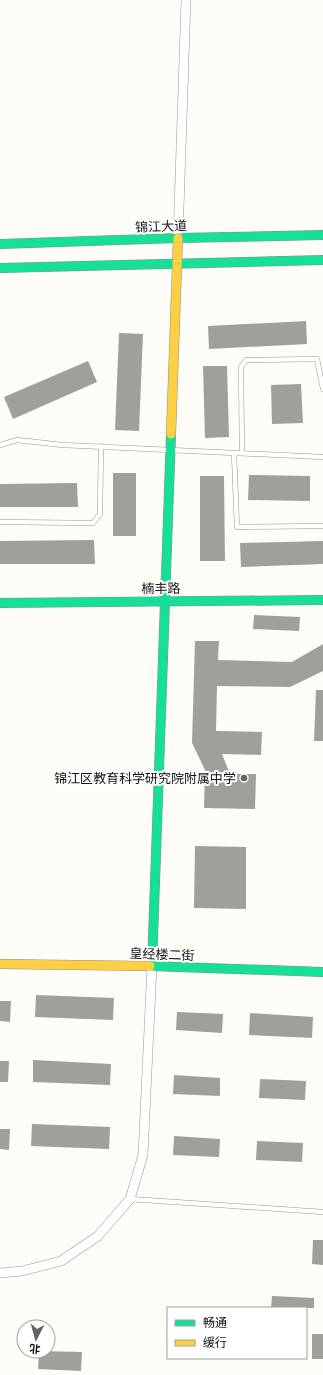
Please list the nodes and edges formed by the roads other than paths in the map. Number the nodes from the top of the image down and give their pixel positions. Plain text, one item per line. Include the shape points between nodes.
1 (186, 0) edge
2 (323, 235) edge
3 (178, 238) junction
4 (0, 244) edge
5 (323, 260) edge
6 (177, 264) junction
7 (0, 268) edge
8 (323, 389) edge
9 (0, 444) edge
10 (100, 446) junction
11 (170, 450) junction
12 (234, 453) junction
13 (242, 453) junction
14 (323, 457) edge
15 (0, 522) edge
16 (323, 526) edge
17 (323, 600) edge
18 (164, 602) junction
19 (0, 603) edge
20 (0, 964) edge
21 (152, 966) junction
22 (323, 972) edge
23 (130, 1199) junction
24 (323, 1212) edge
25 (0, 1273) edge

1 - 3 street
2 - 3 street, 锦江大道
3 - 4 street, 锦江大道
3 - 6 street
5 - 6 street
6 - 7 street
6 - 11 street
8 - 13 lane via 316,359 246,360 241,367
9 - 10 lane via 17,440
10 - 11 lane
10 - 15 lane via 100,514 93,522
11 - 12 lane
11 - 18 street
12 - 13 lane
12 - 16 lane via 237,527
13 - 14 lane
17 - 18 street, 楠丰路
18 - 19 street, 楠丰路
18 - 21 street
20 - 21 street, 皇经楼二街
21 - 22 street, 皇经楼二街
21 - 23 street via 143,1155
23 - 24 lane
23 - 25 street via 98,1236 61,1260 22,1271

